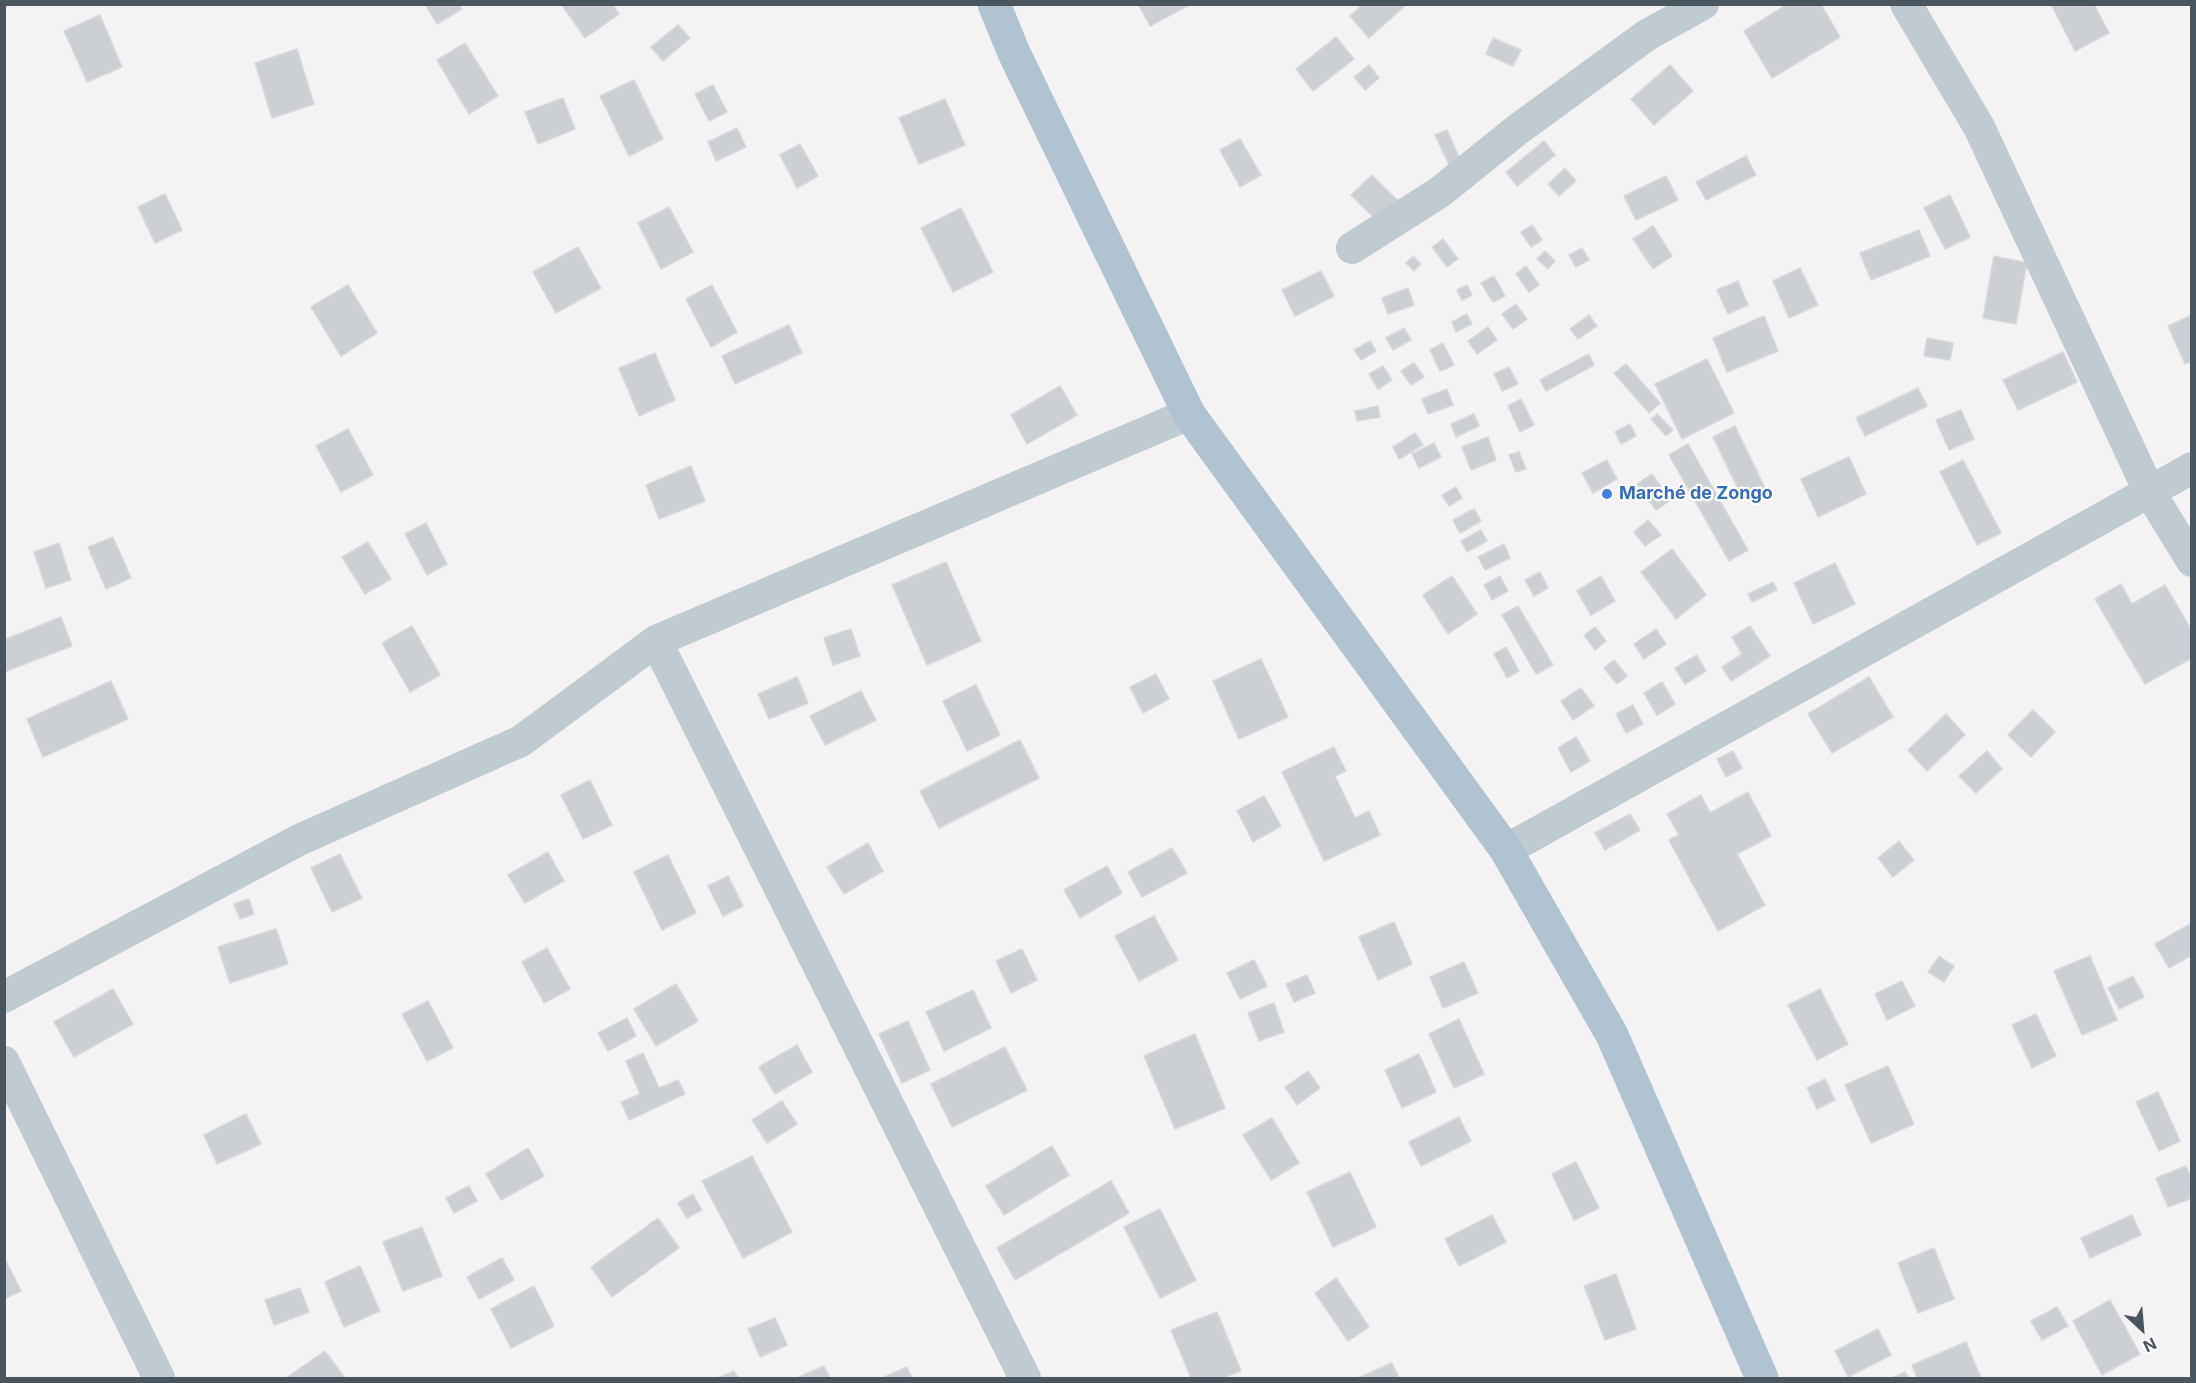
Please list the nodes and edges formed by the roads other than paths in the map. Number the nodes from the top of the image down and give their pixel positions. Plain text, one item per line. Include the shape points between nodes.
1 (994, 4) edge
2 (1703, 4) edge
3 (1906, 4) edge
4 (1352, 248) dead end
5 (1189, 414) junction
6 (2192, 468) edge
7 (2149, 491) junction
8 (2192, 561) edge
9 (656, 641) junction
10 (1506, 850) junction
11 (4, 997) edge
12 (4, 1062) edge
13 (159, 1378) edge
14 (1026, 1378) edge
15 (1762, 1378) edge

1 - 5 main road
2 - 4 street via 1647,35 1440,192
3 - 7 street via 1979,127
5 - 9 street
5 - 10 main road
6 - 7 street
7 - 8 street
7 - 10 street
9 - 11 street via 521,741 298,840
9 - 14 street
10 - 15 main road via 1612,1035
12 - 13 street

